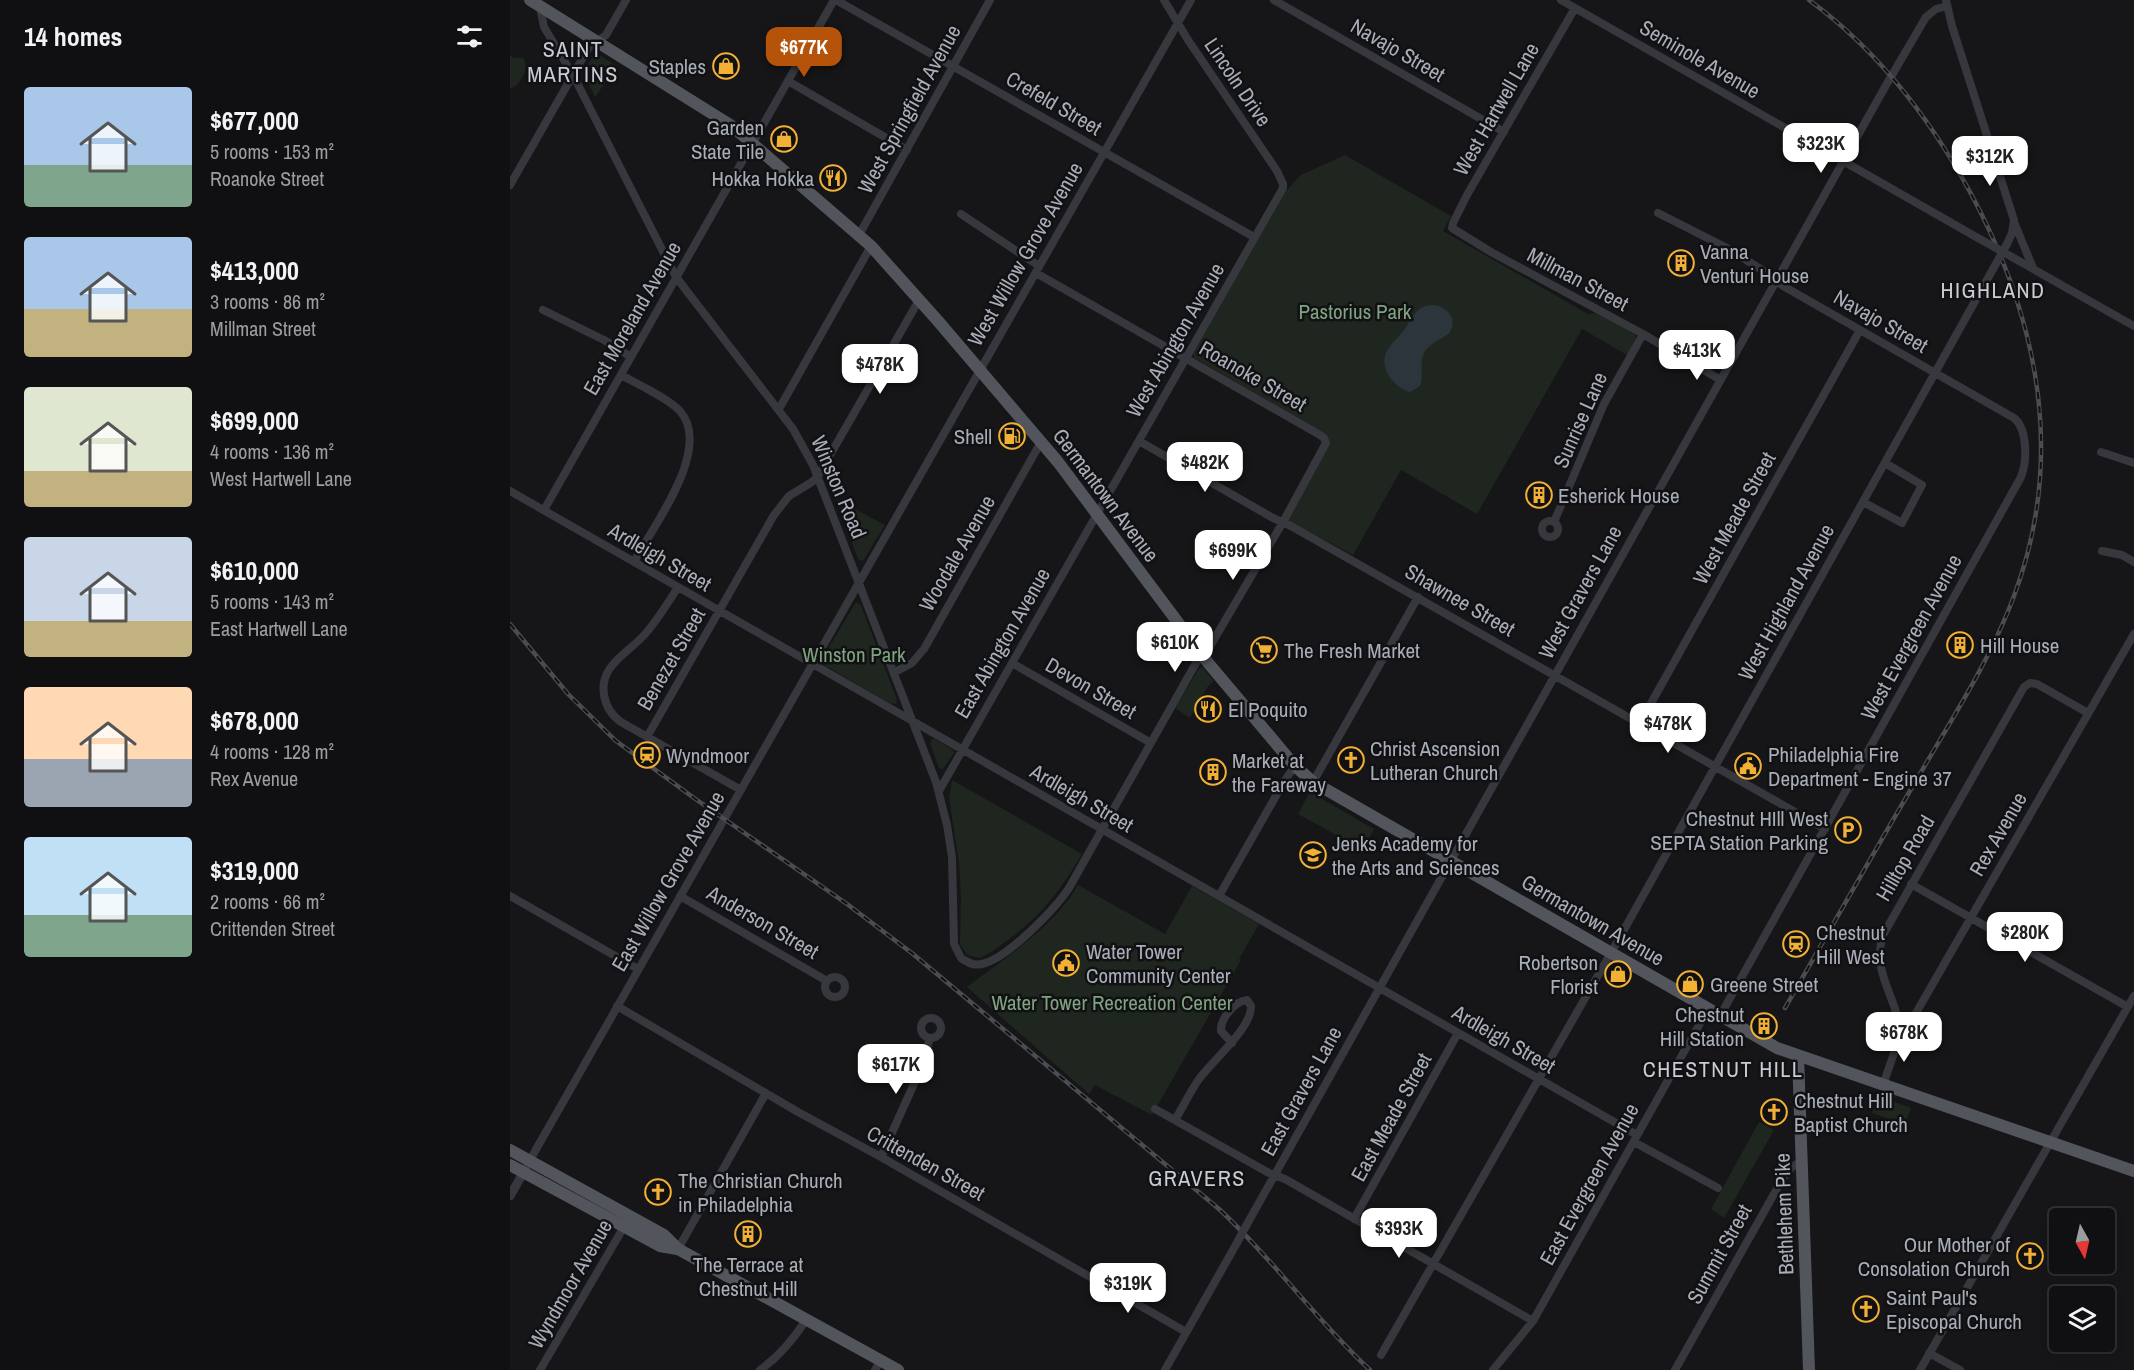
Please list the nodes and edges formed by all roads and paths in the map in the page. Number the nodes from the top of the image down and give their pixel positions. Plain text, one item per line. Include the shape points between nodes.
1 (626, 0) edge
2 (835, 0) edge
3 (990, 0) edge
4 (1164, 0) edge
5 (1191, 0) edge
6 (1274, 0) edge
7 (1561, 0) edge
8 (535, 3) edge
9 (1946, 3) edge
10 (1575, 8) junction
11 (1178, 24) junction
12 (596, 41) junction
13 (953, 67) junction
14 (573, 75) junction
15 (788, 81) junction
16 (1504, 132) junction
17 (753, 143) junction
18 (907, 150) junction
19 (1104, 153) junction
20 (1843, 161) junction
21 (1283, 184) joint
22 (510, 185) edge
23 (1658, 213) dead end
24 (961, 214) dead end
25 (2014, 220) junction
26 (1452, 228) joint
27 (859, 235) junction
28 (1254, 237) junction
29 (871, 246) junction
30 (2005, 248) junction
31 (2032, 268) junction
32 (1037, 269) junction
33 (676, 277) junction
34 (1776, 280) junction
35 (919, 300) junction
36 (543, 310) dead end
37 (2134, 326) edge
38 (1860, 330) junction
39 (1643, 334) junction
40 (631, 357) junction
41 (1186, 358) junction
42 (980, 370) junction
43 (1934, 373) junction
44 (621, 375) junction
45 (1719, 379) junction
46 (778, 409) junction
47 (2022, 426) joint
48 (1139, 441) junction
49 (1041, 442) junction
50 (2101, 452) dead end
51 (1885, 463) junction
52 (2134, 463) edge
53 (818, 476) junction
54 (510, 491) edge
55 (1863, 502) junction
56 (544, 510) junction
57 (1097, 514) junction
58 (1283, 522) junction
59 (1554, 522) dead end
60 (2102, 551) dead end
61 (634, 562) junction
62 (2134, 562) edge
63 (859, 581) junction
64 (678, 587) junction
65 (1418, 597) junction
66 (719, 611) junction
67 (2134, 634) edge
68 (1202, 655) junction
69 (1012, 663) junction
70 (812, 664) junction
71 (894, 672) junction
72 (1554, 675) junction
73 (2088, 713) junction
74 (914, 722) junction
75 (1640, 723) junction
76 (647, 737) junction
77 (1151, 743) junction
78 (962, 750) junction
79 (1295, 766) junction
80 (1715, 766) junction
81 (1313, 782) junction
82 (741, 790) junction
83 (939, 791) junction
84 (1825, 829) junction
85 (1102, 830) junction
86 (1451, 861) junction
87 (1911, 884) junction
88 (510, 896) edge
89 (680, 896) junction
90 (1219, 896) junction
91 (1971, 918) junction
92 (1611, 953) junction
93 (638, 969) junction
94 (827, 981) dead end
95 (1380, 988) junction
96 (2134, 996) edge
97 (617, 1006) junction
98 (2128, 1007) junction
99 (1707, 1009) junction
100 (1720, 1016) junction
101 (1458, 1033) junction
102 (1901, 1033) junction
103 (930, 1038) dead end
104 (1232, 1042) junction
105 (1798, 1056) junction
106 (1538, 1079) junction
107 (1882, 1085) junction
108 (766, 1093) junction
109 (1155, 1109) dead end
110 (1175, 1120) junction
111 (1635, 1138) junction
112 (2050, 1142) junction
113 (510, 1150) edge
114 (881, 1157) junction
115 (530, 1160) junction
116 (1802, 1161) junction
117 (510, 1165) edge
118 (2134, 1171) edge
119 (524, 1172) junction
120 (1275, 1175) junction
121 (1718, 1188) dead end
122 (510, 1196) edge
123 (630, 1215) junction
124 (1354, 1219) junction
125 (624, 1227) junction
126 (678, 1249) junction
127 (1433, 1264) junction
128 (806, 1320) junction
129 (1533, 1321) junction
130 (1186, 1332) junction
131 (1929, 1353) junction
132 (1381, 1355) dead end
133 (878, 1365) edge
134 (540, 1370) edge
135 (760, 1370) edge
136 (898, 1370) edge
137 (1165, 1370) edge
138 (1493, 1370) edge
139 (1675, 1370) edge
140 (1809, 1370) edge
141 (1920, 1370) edge
142 (1960, 1370) edge

1 - 12 street via 606,35
2 - 13 street, Crefeld Street
2 - 15 street, East Moreland Avenue
3 - 13 street, West Springfield Avenue
4 - 11 street, Lincoln Drive
5 - 11 street, West Willow Grove Avenue
6 - 16 street, Navajo Street
7 - 10 street, Seminole Avenue
8 - 12 main road, Germantown Avenue
8 - 14 street, Winston Road via 544,27
9 - 20 street, West Gravers Lane via 1920,25
9 - 25 street
10 - 16 street, West Hartwell Lane
10 - 20 street, Seminole Avenue
11 - 19 street, West Willow Grove Avenue
11 - 21 street, Lincoln Drive
12 - 14 street
12 - 17 main road, Germantown Avenue via 725,121
13 - 18 street, West Springfield Avenue
13 - 19 street, Crefeld Street
14 - 22 street
14 - 33 street, Winston Road
15 - 17 street, East Moreland Avenue
15 - 18 street
16 - 26 street, West Hartwell Lane
17 - 27 main road, Germantown Avenue
17 - 33 street, East Moreland Avenue
18 - 27 street, West Springfield Avenue
19 - 28 street, Crefeld Street
19 - 32 street, West Willow Grove Avenue
20 - 30 street, Seminole Avenue, bridge via 1978,238
20 - 34 street, West Gravers Lane
21 - 28 street, West Abington Avenue
23 - 34 street, Navajo Street via 1727,248
24 - 32 street, Roanoke Street
25 - 30 street, West Highland Avenue
25 - 31 street
26 - 39 street, Millman Street
27 - 29 main road, Germantown Avenue
28 - 41 street, West Abington Avenue
29 - 35 main road, Germantown Avenue
29 - 46 street
30 - 31 street, Seminole Avenue, bridge via 2012,257
30 - 43 street, West Highland Avenue, bridge
31 - 37 street, Seminole Avenue
32 - 41 street, Roanoke Street
32 - 42 street, West Willow Grove Avenue
33 - 40 street, East Moreland Avenue
33 - 46 street, Winston Road
34 - 38 street, Navajo Street
34 - 45 street, West Gravers Lane
35 - 42 main road, Germantown Avenue
35 - 53 street, Benezet Street
36 - 40 street
38 - 43 street, Navajo Street
38 - 75 street, West Meade Street
39 - 45 street, Millman Street
39 - 59 street, Sunrise Lane via 1604,404
40 - 44 street, East Moreland Avenue
41 - 48 street, West Abington Avenue
41 - 58 street, Roanoke Street via 1325,441
42 - 49 main road, Germantown Avenue
42 - 63 street, East Willow Grove Avenue
43 - 47 street, Navajo Street
43 - 51 street, West Highland Avenue
44 - 56 street, East Moreland Avenue
44 - 61 street via 676,407 686,420 691,437 680,480
45 - 72 street, West Gravers Lane
46 - 53 street, Winston Road via 802,443
47 - 84 street, West Evergreen Avenue via 2021,477
48 - 57 street, West Abington Avenue
48 - 58 street, Shawnee Street
49 - 57 main road, Germantown Avenue
49 - 71 street, Woodale Avenue via 924,649 912,663
50 - 52 street
51 - 55 street, West Highland Avenue
51 - 55 street via 1922,485 1902,523
53 - 63 street, Winston Road
53 - 66 street, Benezet Street via 779,506
54 - 56 street, Ardleigh Street
55 - 80 street, West Highland Avenue
56 - 61 street, Ardleigh Street
57 - 68 main road, Germantown Avenue
57 - 69 street, East Abington Avenue
58 - 65 street, Shawnee Street
58 - 68 street
60 - 62 street
61 - 64 street, Ardleigh Street
63 - 70 street, East Willow Grove Avenue
63 - 71 street, Winston Road
64 - 66 street, Ardleigh Street
64 - 76 street via 646,633 607,671 603,681 611,715
65 - 72 street, Shawnee Street
65 - 81 street
66 - 70 street, Ardleigh Street
66 - 76 street, Benezet Street
67 - 73 street, Rex Avenue
68 - 77 street
68 - 79 main road, Germantown Avenue
69 - 77 street, Devon Street
69 - 78 street, East Abington Avenue
70 - 74 street, Ardleigh Street
70 - 82 street, East Willow Grove Avenue
71 - 74 street, Winston Road
72 - 75 street, Shawnee Street
72 - 86 street, West Gravers Lane
73 - 87 street, Hilltop Road via 2037,684 2030,682 2024,687
73 - 91 street, Rex Avenue
74 - 78 street, Ardleigh Street
74 - 83 street, Winston Road
75 - 80 street, Shawnee Street
76 - 82 street
77 - 85 street
78 - 83 street, East Abington Avenue
78 - 85 street, Ardleigh Street
79 - 81 main road, Germantown Avenue
79 - 90 street
80 - 84 street, Shawnee Street
80 - 92 street, West Highland Avenue
81 - 86 main road, Germantown Avenue
82 - 89 street, East Willow Grove Avenue
83 - 85 street, Winston Road via 952,864 954,944 965,962 976,965 992,960 1037,924 1065,894
84 - 100 street, West Evergreen Avenue
85 - 90 street, Ardleigh Street
86 - 92 main road, Germantown Avenue
86 - 95 street, East Gravers Lane
87 - 91 street
87 - 102 street, Hilltop Road via 1887,926 1880,949 1881,970
88 - 93 street
89 - 93 street, East Willow Grove Avenue
89 - 94 street, Anderson Street
90 - 95 street, Ardleigh Street
91 - 98 street
91 - 102 street, Rex Avenue
92 - 99 main road, Germantown Avenue
92 - 106 street, West Highland Avenue
93 - 97 street, East Willow Grove Avenue
95 - 101 street, Ardleigh Street
95 - 120 street, East Gravers Lane
96 - 98 street
97 - 108 street, Crittenden Street
97 - 115 street, East Willow Grove Avenue
98 - 112 street
99 - 100 main road, Germantown Avenue
99 - 111 street, East Evergreen Avenue
100 - 105 main road, Germantown Avenue
101 - 106 street, Ardleigh Street
101 - 124 street, East Meade Street
102 - 107 street, Rex Avenue
103 - 114 street via 922,1066
104 - 104 street via 1221,1031 1221,1024 1236,1004 1247,1000 1251,1013
104 - 110 street via 1198,1080
105 - 107 main road, Germantown Avenue
105 - 116 main road, Bethlehem Pike
106 - 111 street, Ardleigh Street
106 - 127 street, West Highland Avenue
107 - 112 main road, Germantown Avenue
108 - 114 street, Crittenden Street
108 - 126 street
109 - 110 street
110 - 120 street
111 - 121 street, Ardleigh Street
111 - 129 street, East Evergreen Avenue
112 - 118 main road, Germantown Avenue
112 - 131 street
113 - 115 main road
114 - 130 street, Crittenden Street
115 - 119 street
115 - 123 main road
116 - 139 street, Summit Street via 1783,1178
116 - 140 main road, Bethlehem Pike
117 - 119 main road
119 - 122 street
119 - 125 main road
120 - 124 street
120 - 130 street, East Gravers Lane, bridge
123 - 125 street, Wyndmoor Avenue
123 - 126 main road via 664,1235
124 - 127 street
125 - 126 main road via 660,1246
125 - 134 street, Wyndmoor Avenue
126 - 128 main road
127 - 129 street
127 - 132 street, West Highland Avenue
128 - 133 main road
128 - 135 street via 787,1348
129 - 138 street, East Evergreen Avenue
130 - 137 street, East Gravers Lane
131 - 141 street
131 - 142 street
133 - 136 main road

